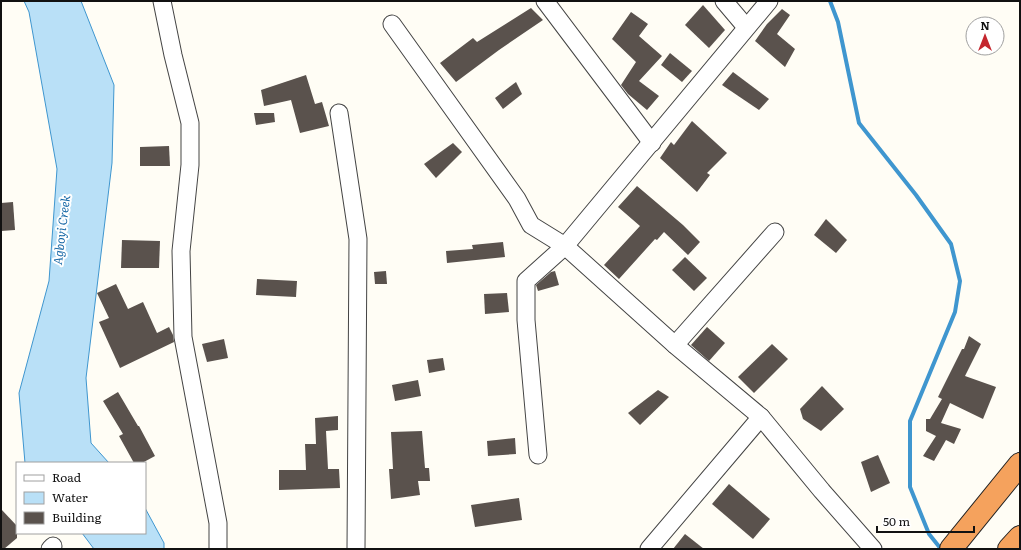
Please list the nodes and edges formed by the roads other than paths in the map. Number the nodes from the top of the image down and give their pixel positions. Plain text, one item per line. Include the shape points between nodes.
1 (162, 1) edge
2 (545, 1) edge
3 (724, 1) edge
4 (769, 1) edge
5 (392, 24) dead end
6 (746, 27) junction
7 (339, 113) dead end
8 (652, 143) junction
9 (775, 232) dead end
10 (565, 246) junction
11 (676, 345) junction
12 (761, 417) junction
13 (538, 455) dead end
14 (1020, 464) edge
15 (1020, 481) edge
16 (1020, 537) edge
17 (962, 546) edge
18 (218, 549) edge
19 (356, 549) edge
20 (649, 549) edge
21 (873, 549) edge
22 (1009, 549) edge

1 - 18 street via 190,123 190,165 181,251 182,337 218,523
2 - 8 street
3 - 6 street
4 - 6 street
5 - 10 street via 517,199 531,226
6 - 8 street
7 - 19 street via 358,239
8 - 10 street
9 - 11 street
10 - 11 street
10 - 13 street via 526,282 526,320
11 - 12 street
12 - 20 street
12 - 21 street via 822,492
14 - 17 highway
15 - 17 highway
16 - 22 highway

